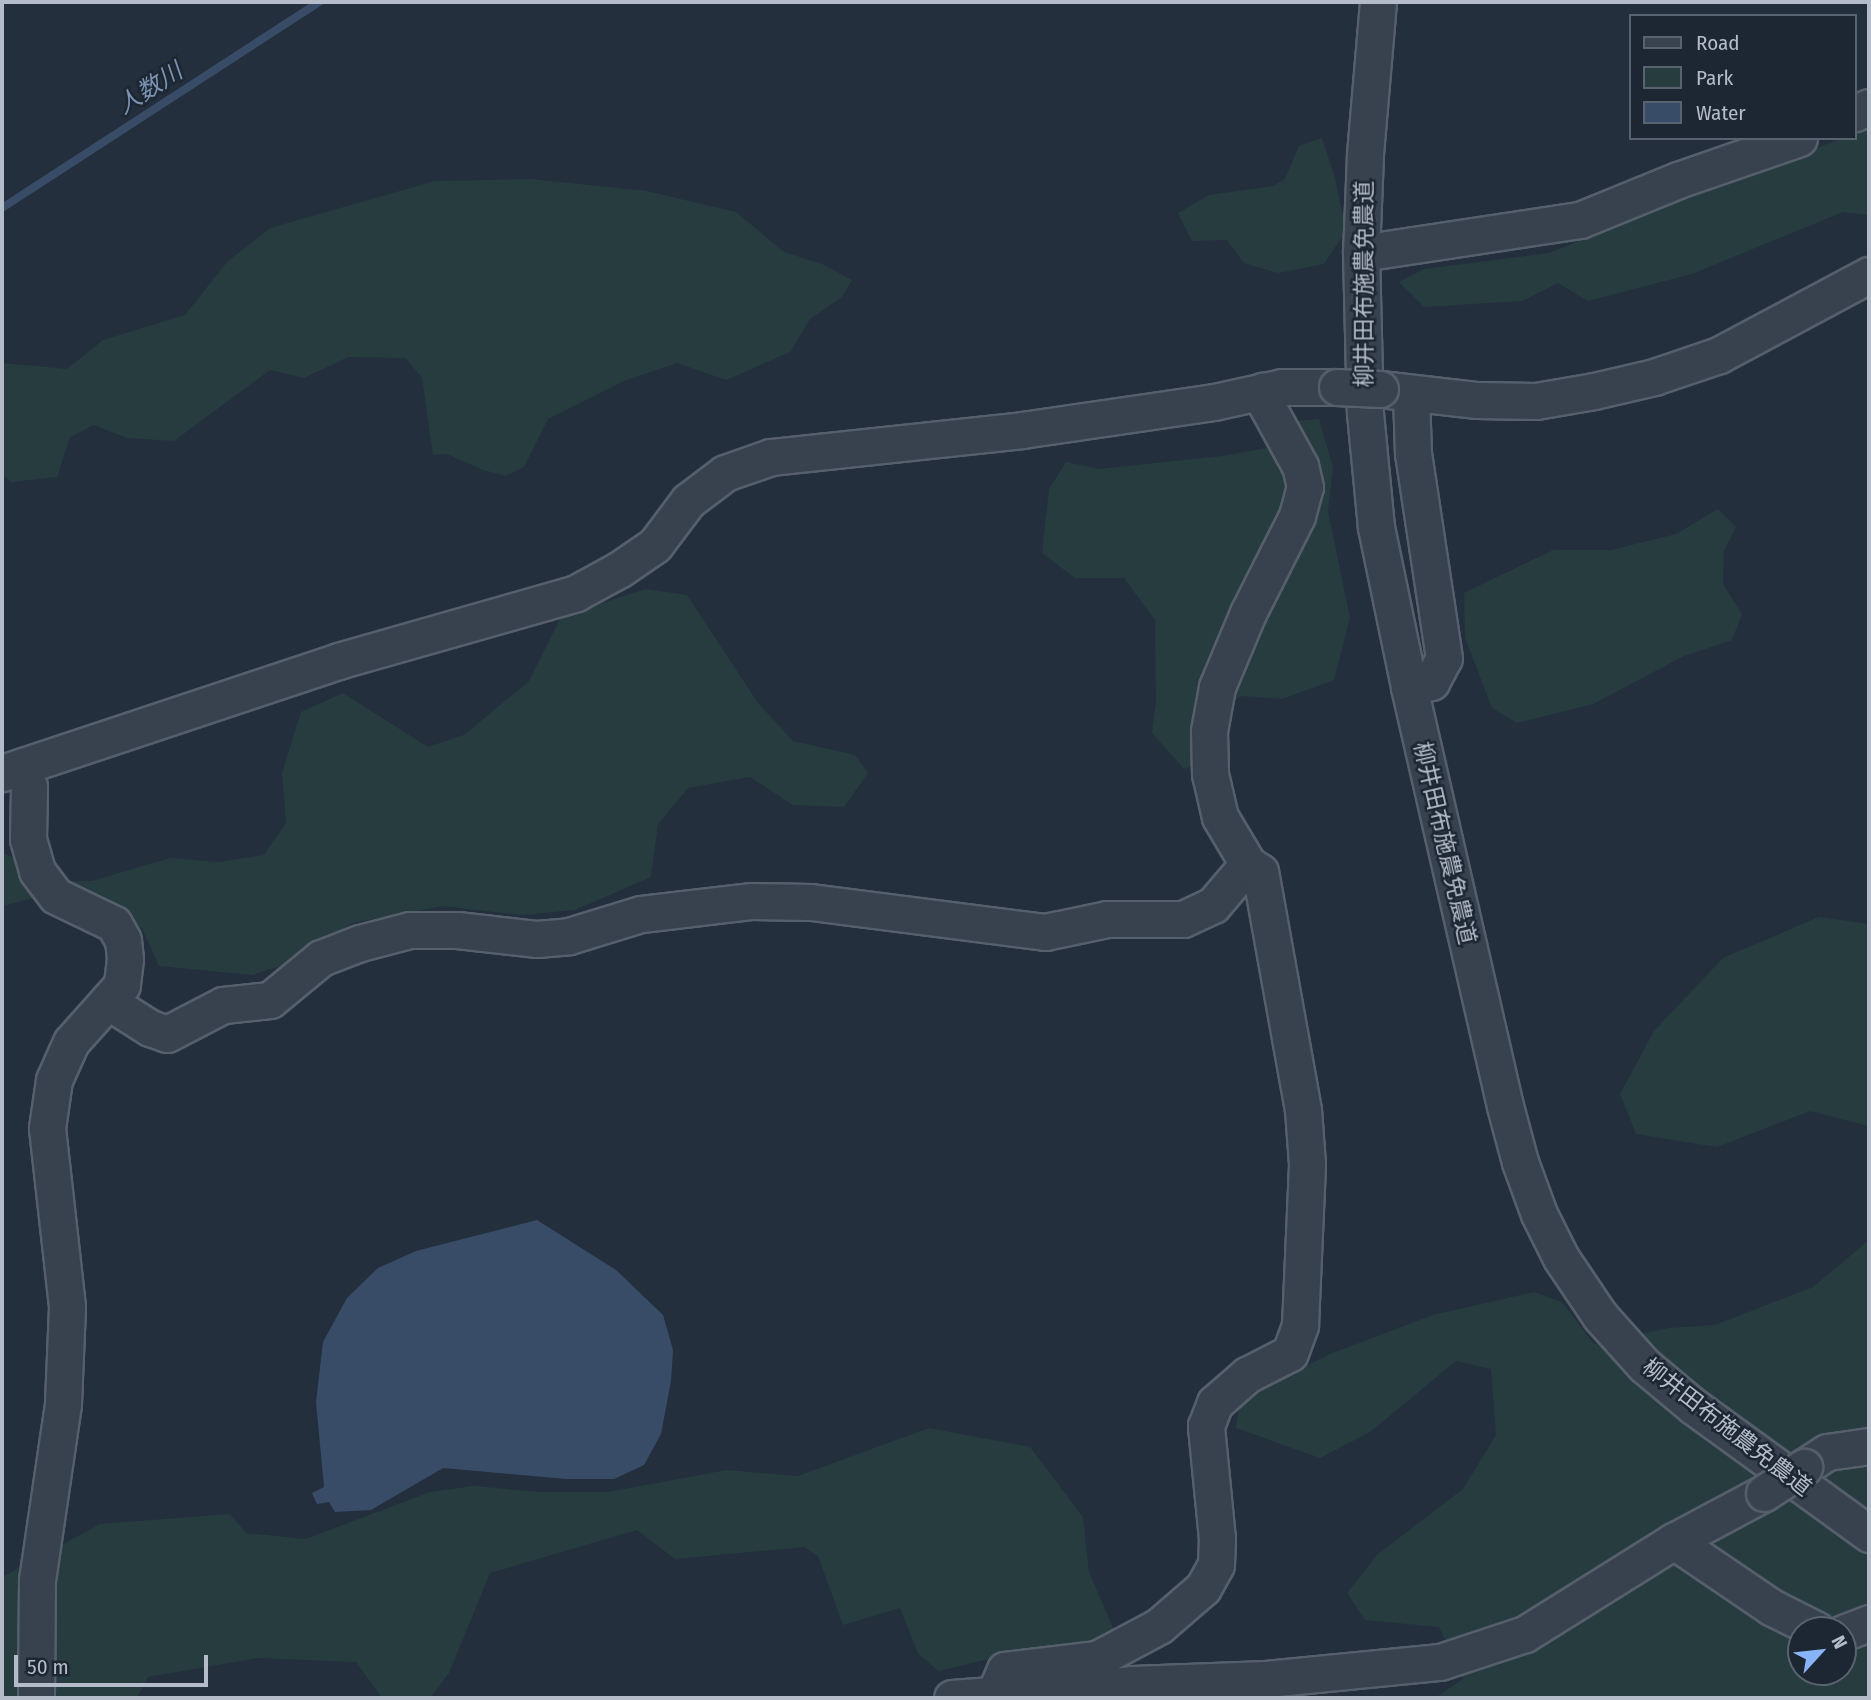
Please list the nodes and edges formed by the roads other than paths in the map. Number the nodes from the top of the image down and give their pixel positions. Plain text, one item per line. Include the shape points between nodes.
1 (1378, 2) edge
2 (1793, 140) edge
3 (1361, 253) junction
4 (1869, 275) edge
5 (1263, 390) junction
6 (1395, 391) junction
7 (1409, 687) junction
8 (12, 770) edge
9 (1248, 864) junction
10 (109, 1002) junction
11 (1869, 1446) edge
12 (1869, 1534) edge
13 (1674, 1541) junction
14 (1789, 1616) edge
15 (995, 1693) junction
16 (36, 1698) edge
17 (952, 1698) edge

1 - 3 street, 柳井田布施農免農道
2 - 3 street via 1580,220
3 - 7 street, 柳井田布施農免農道 via 1365,412 1376,527
4 - 6 street via 1718,355 1654,377 1536,401
5 - 6 street, bridge via 1337,387
5 - 8 street via 1214,402 1022,430 771,457 725,473 688,501 655,545 576,593 338,661
5 - 9 street via 1300,466 1305,487 1297,516 1217,687 1209,731 1210,774 1220,817
6 - 7 street via 1413,454 1444,659 1431,682
7 - 12 street, 柳井田布施農免農道 via 1504,1106 1539,1214 1561,1258 1600,1317 1644,1365
8 - 10 street via 29,787 27,839 37,871 56,896 114,924 122,940 122,985
9 - 10 street via 1213,905 1184,919 1107,919 1045,932 811,902 752,901 641,914 548,938 411,930 321,958 270,1000 223,1005 167,1034
9 - 15 street via 1261,872 1303,1110 1307,1164 1300,1325 1290,1353 1247,1375 1215,1402 1206,1426 1217,1539 1216,1565 1203,1588 1159,1626 1097,1659 1005,1670
10 - 16 street via 71,1042 54,1080 47,1128 66,1307 63,1404 37,1581
11 - 13 street, bridge via 1827,1452 1764,1493
13 - 14 street
13 - 15 street via 1525,1634 1440,1662 1266,1679
15 - 17 street

